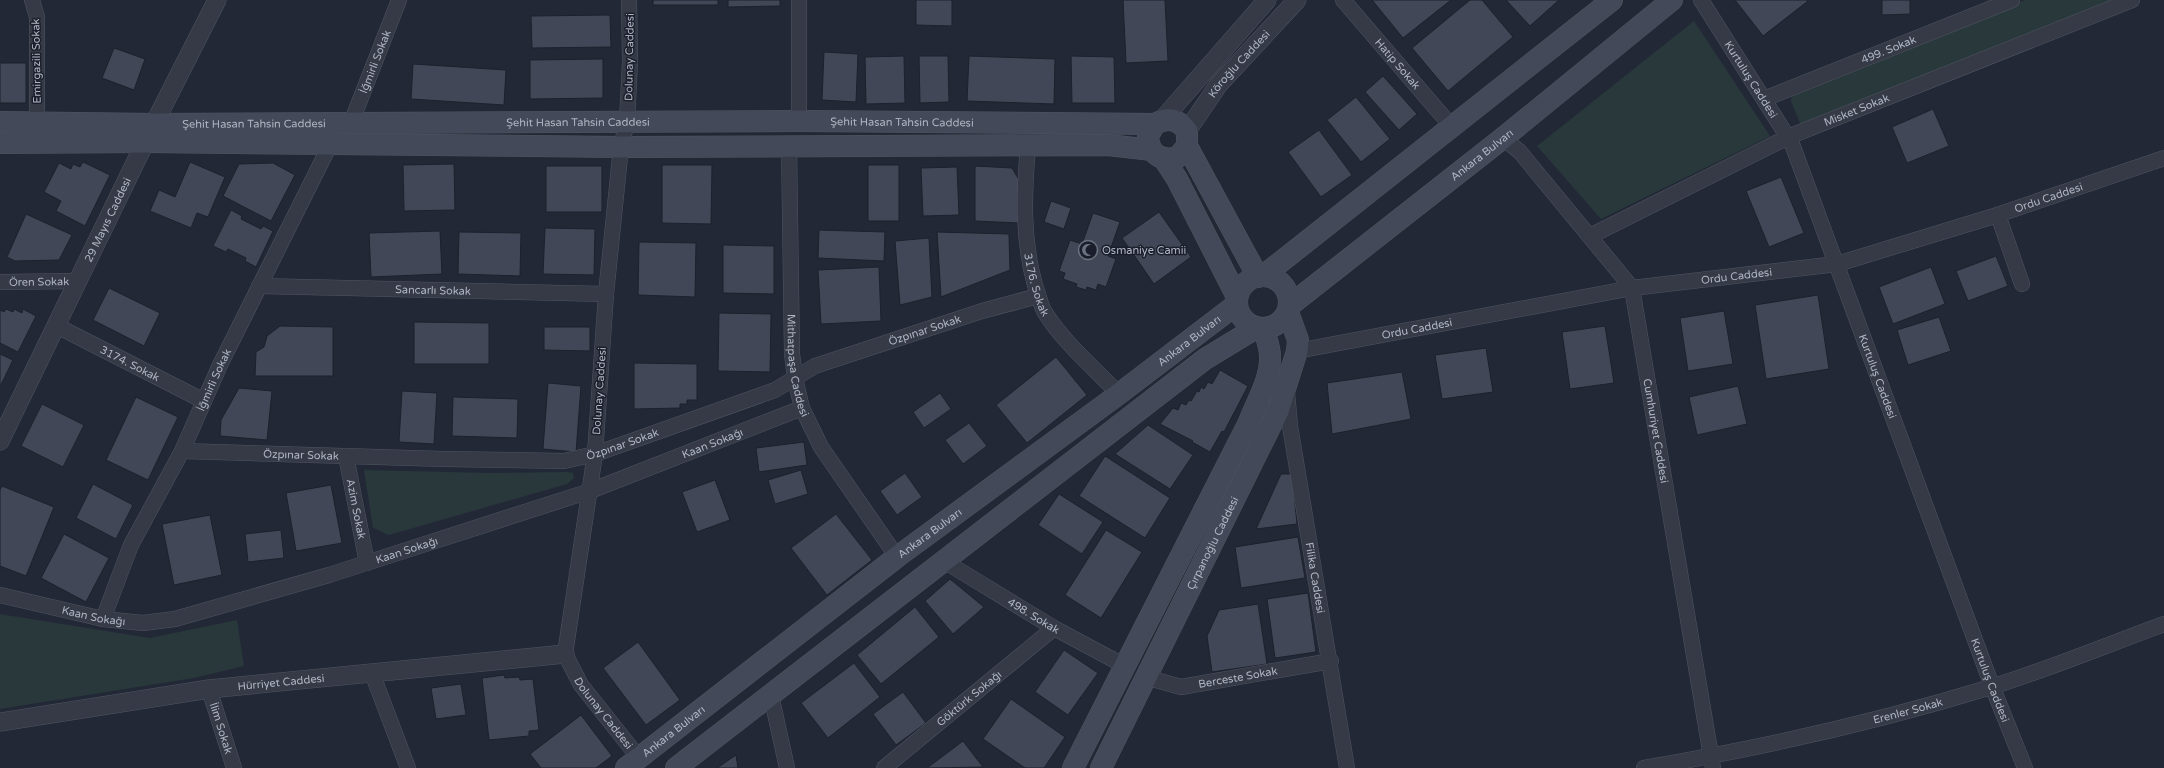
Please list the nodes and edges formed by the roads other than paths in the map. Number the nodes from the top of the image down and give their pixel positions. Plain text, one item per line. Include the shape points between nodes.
1 (32, 0) edge
2 (217, 0) edge
3 (400, 0) edge
4 (629, 0) edge
5 (799, 0) edge
6 (1267, 0) edge
7 (1297, 0) edge
8 (1343, 0) edge
9 (1612, 0) edge
10 (1672, 0) edge
11 (1701, 0) edge
12 (2012, 0) edge
13 (2132, 0) edge
14 (1764, 99) junction
15 (799, 121) junction
16 (0, 122) edge
17 (37, 122) junction
18 (628, 122) junction
19 (1159, 122) junction
20 (351, 123) junction
21 (1452, 127) junction
22 (150, 133) junction
23 (1788, 137) junction
24 (1503, 138) junction
25 (1187, 139) junction
26 (0, 143) edge
27 (330, 143) junction
28 (789, 146) junction
29 (1028, 146) junction
30 (621, 147) junction
31 (1158, 154) junction
32 (2164, 158) edge
33 (1998, 215) junction
34 (1590, 236) junction
35 (1837, 264) junction
36 (1260, 276) junction
37 (78, 281) junction
38 (0, 282) edge
39 (2022, 284) dead end
40 (259, 286) junction
41 (1632, 288) junction
42 (606, 294) junction
43 (1038, 296) junction
44 (1237, 301) junction
45 (1288, 309) junction
46 (57, 326) junction
47 (1260, 328) junction
48 (1297, 351) junction
49 (795, 378) junction
50 (1286, 387) junction
51 (1120, 394) junction
52 (204, 402) junction
53 (802, 408) junction
54 (0, 441) edge
55 (182, 451) junction
56 (595, 454) junction
57 (346, 456) junction
58 (590, 491) junction
59 (897, 557) junction
60 (944, 561) junction
61 (367, 563) junction
62 (0, 595) edge
63 (103, 619) junction
64 (2164, 624) edge
65 (1054, 628) junction
66 (564, 654) junction
67 (1330, 661) junction
68 (1125, 666) junction
69 (372, 674) junction
70 (1145, 677) junction
71 (1992, 686) junction
72 (209, 689) junction
73 (771, 695) junction
74 (0, 722) edge
75 (1712, 762) edge
76 (633, 763) edge
77 (234, 768) edge
78 (408, 768) edge
79 (676, 768) edge
80 (787, 768) edge
81 (884, 768) edge
82 (1073, 768) edge
83 (1102, 768) edge
84 (1347, 768) edge
85 (1644, 768) edge
86 (2025, 768) edge

1 - 17 street, Emirgazili Sokak via 36,17
2 - 22 street, 29 Mayıs Caddesi
3 - 20 street, İğmirli Sokak
4 - 18 street, Dolunay Caddesi
5 - 15 street
6 - 19 street, Köroğlu Caddesi
7 - 25 street, Köroğlu Caddesi via 1219,84
8 - 21 street, Hatip Sokak
9 - 21 main road, Ankara Bulvarı
10 - 24 main road, Ankara Bulvarı
11 - 14 street, Kurtuluş Caddesi
12 - 14 street, 499. Sokak
13 - 23 street, Misket Sokak
14 - 23 street, Kurtuluş Caddesi
15 - 18 main road, Şehit Hasan Tahsin Caddesi
15 - 19 main road, Şehit Hasan Tahsin Caddesi
16 - 17 main road, Şehit Hasan Tahsin Caddesi
17 - 22 main road, Şehit Hasan Tahsin Caddesi
18 - 20 main road, Şehit Hasan Tahsin Caddesi
18 - 30 street, Dolunay Caddesi
19 - 25 main road, Şehit Hasan Tahsin Caddesi via 1176,121
19 - 31 main road via 1148,136
20 - 22 main road, Şehit Hasan Tahsin Caddesi
21 - 36 main road, Ankara Bulvarı
22 - 26 main road, Şehit Hasan Tahsin Caddesi
22 - 27 main road, Şehit Hasan Tahsin Caddesi
22 - 37 street, 29 Mayıs Caddesi
23 - 34 street, Misket Sokak
23 - 35 street, Kurtuluş Caddesi
24 - 34 street, Cumhuriyet Caddesi via 1520,152
24 - 45 main road, Ankara Bulvarı
25 - 31 main road, Şehit Hasan Tahsin Caddesi via 1178,157
25 - 36 main road, Şehit Hasan Tahsin Caddesi
27 - 30 main road, Şehit Hasan Tahsin Caddesi
27 - 40 street, İğmirli Sokak
28 - 29 main road, Şehit Hasan Tahsin Caddesi
28 - 30 main road, Şehit Hasan Tahsin Caddesi
28 - 49 street, Mithatpaşa Caddesi via 792,354
29 - 31 main road, Şehit Hasan Tahsin Caddesi via 1108,145
29 - 43 street, 3176. Sokak via 1024,188 1026,229 1031,271
30 - 42 street, Dolunay Caddesi
31 - 44 main road via 1177,179
32 - 33 street, Ordu Caddesi
33 - 35 street, Ordu Caddesi
33 - 39 street
34 - 41 street, Cumhuriyet Caddesi
35 - 41 street, Ordu Caddesi
35 - 71 street, Kurtuluş Caddesi
36 - 44 main road, Ankara Bulvarı via 1243,285
36 - 45 main road via 1275,279 1285,288 1288,293
37 - 38 street, Ören Sokak
37 - 46 street, 29 Mayıs Caddesi
40 - 42 street, Sancarlı Sokak
40 - 52 street, İğmirli Sokak
41 - 48 street, Ordu Caddesi
41 - 75 street, Cumhuriyet Caddesi
42 - 56 street, Dolunay Caddesi
43 - 49 street, Özpınar Sokak via 982,311 815,366
43 - 51 street, 3176. Sokak via 1058,330
44 - 47 main road via 1243,319
44 - 51 main road, Ankara Bulvarı
45 - 47 main road, Ankara Bulvarı via 1278,324
45 - 48 main road, Çırpanoğlu Caddesi via 1298,340
46 - 52 street, 3174. Sokak
46 - 54 street, 29 Mayıs Caddesi
47 - 60 main road, Ankara Bulvarı via 1205,359
47 - 68 main road, Çırpanoğlu Caddesi via 1270,355 1267,378 1230,460
48 - 50 main road, Çırpanoğlu Caddesi
49 - 53 street, Mithatpaşa Caddesi
49 - 56 street, Özpınar Sokak via 774,390
50 - 67 street, Filika Caddesi via 1290,426
50 - 70 main road, Çırpanoğlu Caddesi via 1267,433
51 - 59 main road, Ankara Bulvarı
52 - 55 street, İğmirli Sokak
53 - 58 street, Kaan Sokağı
53 - 59 street, Mithatpaşa Caddesi via 821,447
55 - 57 street, Özpınar Sokak
55 - 63 street, İğmirli Sokak via 131,545
56 - 57 street, Özpınar Sokak via 564,460
56 - 58 street, Dolunay Caddesi
57 - 61 street, Azim Sokak
58 - 61 street, Kaan Sokağı
58 - 66 street, Dolunay Caddesi
59 - 76 main road, Ankara Bulvarı
60 - 65 street, 498. Sokak
60 - 73 main road, Ankara Bulvarı
61 - 63 street, Kaan Sokağı via 175,619 143,623
62 - 63 street, Kaan Sokağı
64 - 71 street, Erenler Sokak
65 - 68 street, 498. Sokak
65 - 81 street, Göktürk Sokağı
66 - 69 street, Hürriyet Caddesi
66 - 76 street, Dolunay Caddesi via 580,685
67 - 70 street, Berceste Sokak via 1181,687
67 - 84 street, Filika Caddesi
68 - 82 main road, Çırpanoğlu Caddesi
69 - 72 street, Hürriyet Caddesi
69 - 78 street
70 - 83 main road, Çırpanoğlu Caddesi
71 - 75 street, Erenler Sokak via 1872,721
71 - 86 street, Kurtuluş Caddesi
72 - 74 street, Hürriyet Caddesi
72 - 77 street, İlim Sokak
73 - 79 main road, Ankara Bulvarı
73 - 80 street
75 - 85 street, Erenler Sokak

